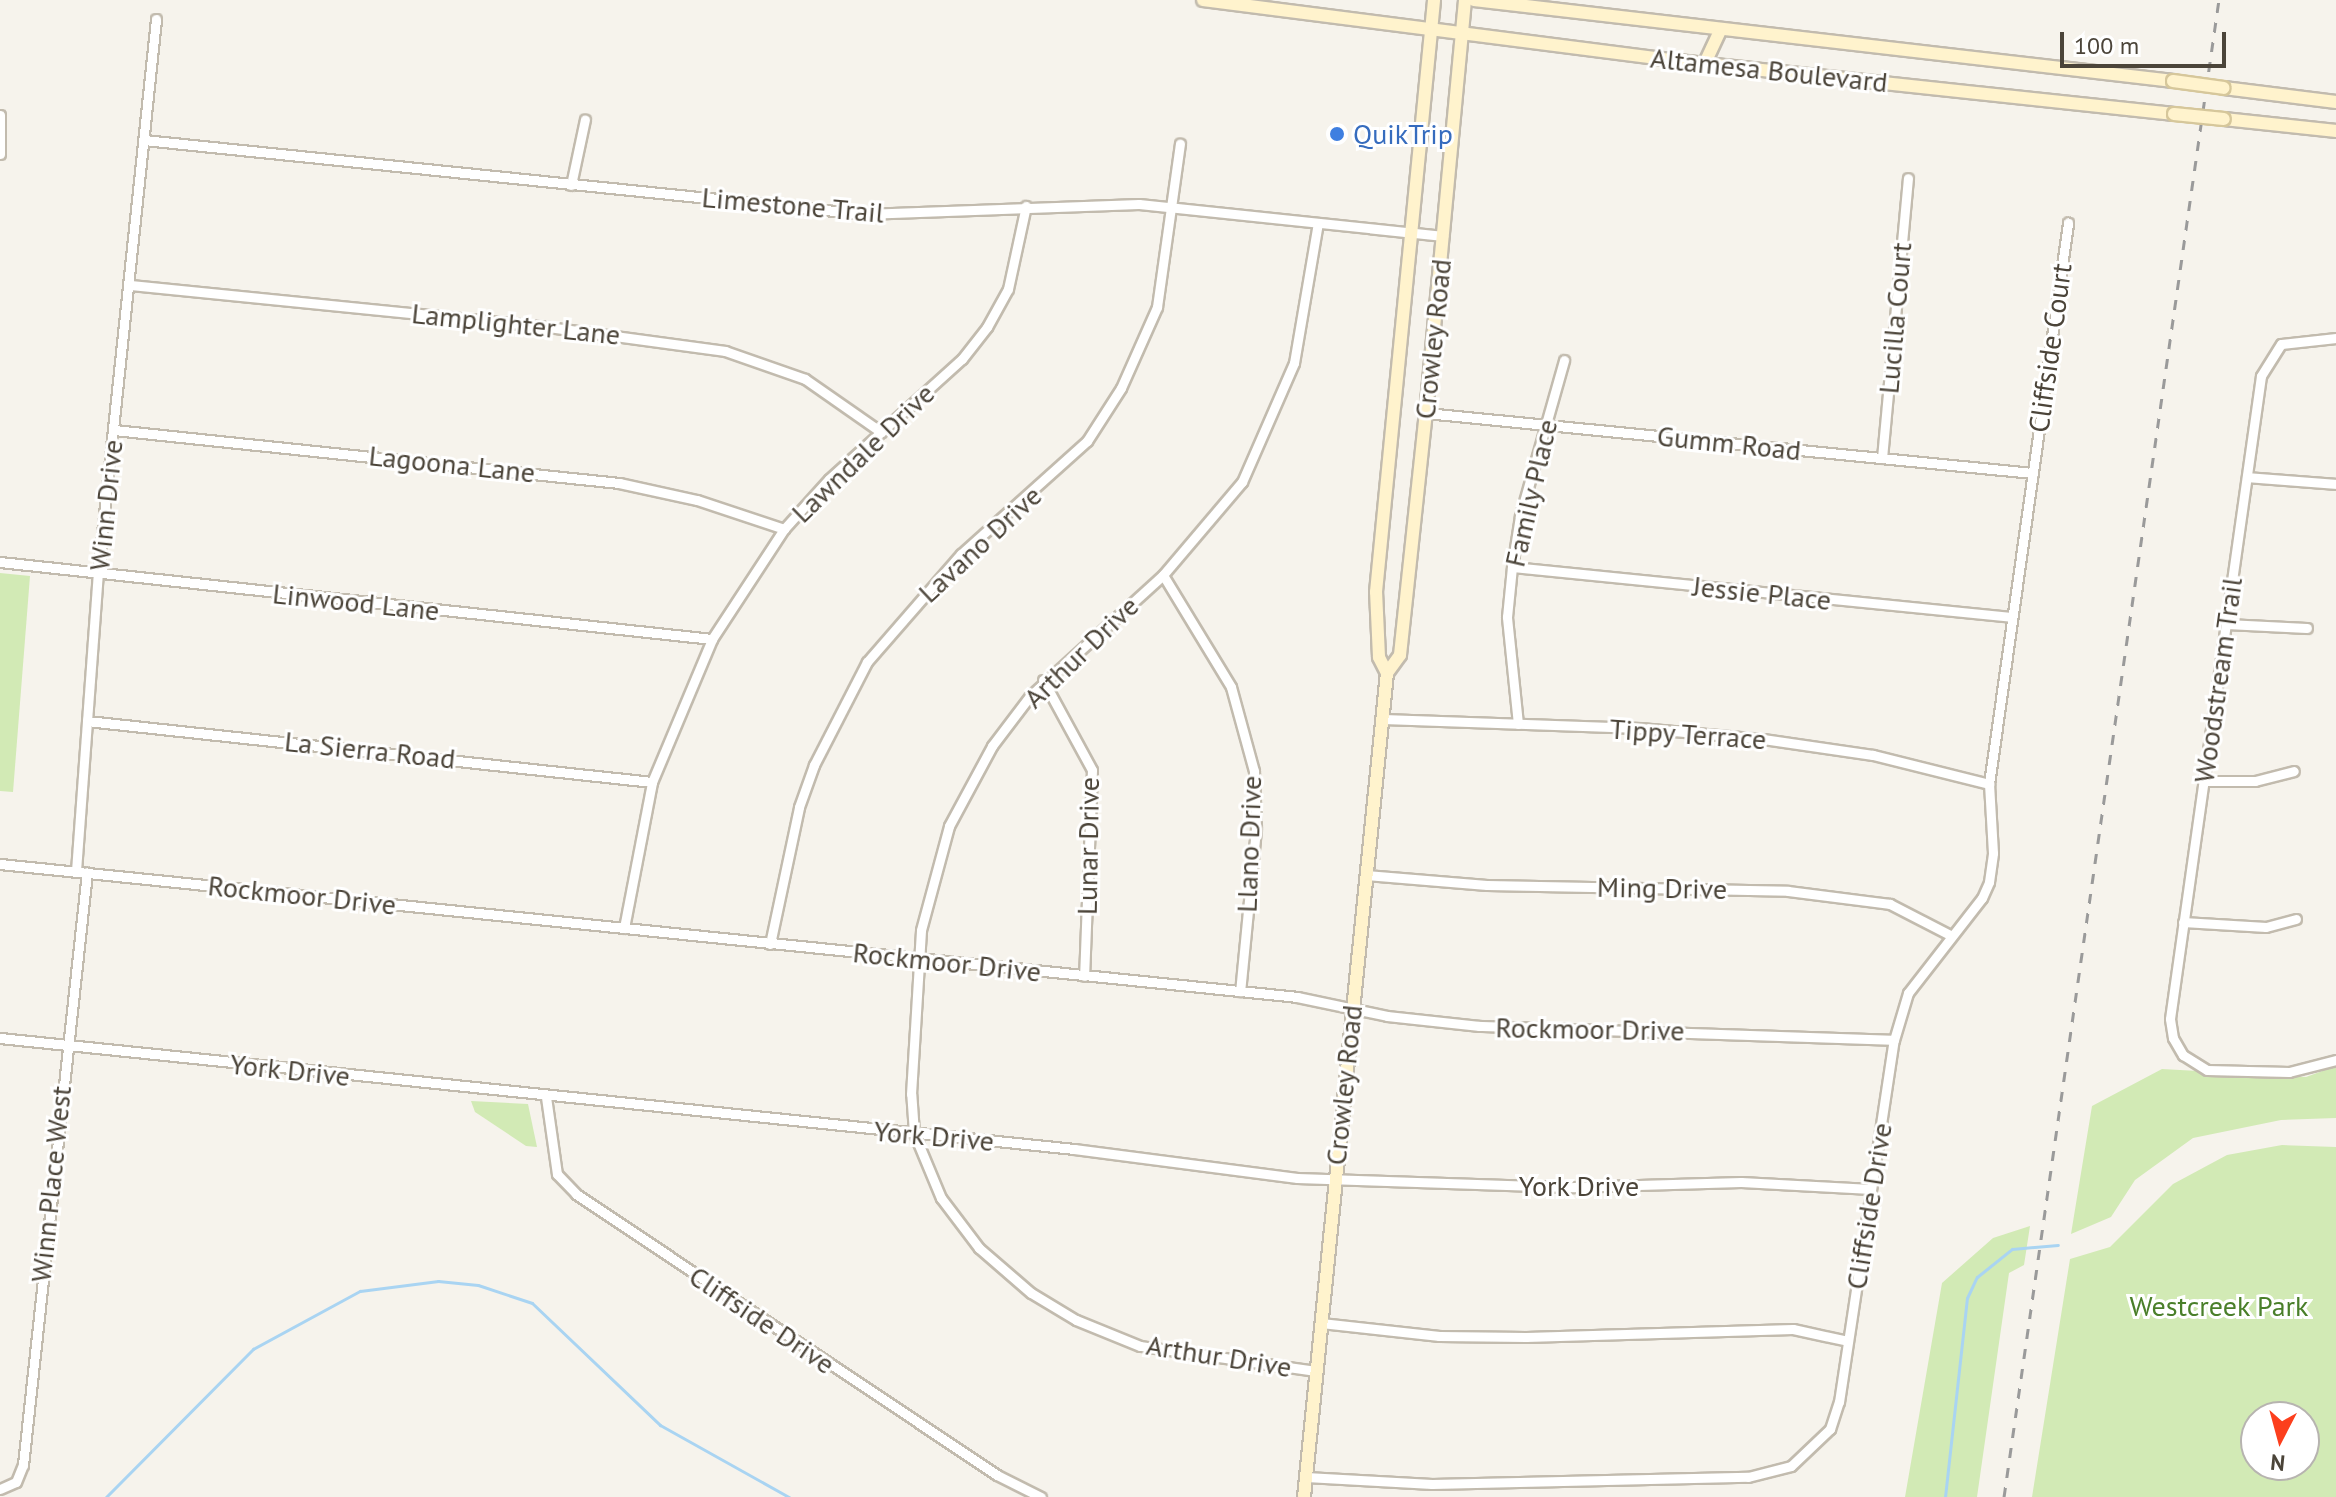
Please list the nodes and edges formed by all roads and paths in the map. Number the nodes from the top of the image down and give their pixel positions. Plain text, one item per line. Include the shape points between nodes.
1 (1203, 0) edge
2 (1434, 0) edge
3 (1465, 0) edge
4 (1474, 0) edge
5 (156, 19) dead end
6 (1431, 28) junction
7 (1720, 31) junction
8 (1462, 32) junction
9 (1705, 63) junction
10 (2336, 102) edge
11 (0, 115) edge
12 (585, 119) dead end
13 (2336, 131) edge
14 (144, 140) junction
15 (1180, 144) dead end
16 (0, 154) edge
17 (1908, 178) dead end
18 (571, 185) junction
19 (1026, 206) junction
20 (1174, 207) junction
21 (1318, 223) junction
22 (2068, 223) dead end
23 (1410, 233) junction
24 (1443, 236) junction
25 (130, 285) junction
26 (2336, 338) edge
27 (1564, 360) dead end
28 (1426, 413) junction
29 (1545, 425) junction
30 (114, 430) junction
31 (881, 432) junction
32 (1882, 458) junction
33 (2033, 473) junction
34 (2247, 477) junction
35 (2336, 484) edge
36 (784, 529) junction
37 (0, 562) edge
38 (1512, 567) junction
39 (98, 572) junction
40 (1163, 575) junction
41 (2012, 617) junction
42 (2226, 624) junction
43 (2307, 628) dead end
44 (712, 639) junction
45 (1387, 673) junction
46 (1043, 680) junction
47 (1383, 719) junction
48 (87, 721) junction
49 (1518, 724) junction
50 (2294, 771) dead end
51 (2203, 781) junction
52 (652, 782) junction
53 (1989, 784) junction
54 (0, 864) edge
55 (76, 871) junction
56 (87, 872) junction
57 (1366, 875) junction
58 (2296, 919) dead end
59 (2183, 922) junction
60 (624, 928) junction
61 (1950, 935) junction
62 (770, 944) junction
63 (918, 960) junction
64 (1084, 976) junction
65 (1240, 991) junction
66 (1352, 1007) junction
67 (0, 1038) edge
68 (1894, 1040) junction
69 (66, 1046) junction
70 (2336, 1060) edge
71 (546, 1097) junction
72 (914, 1133) junction
73 (1335, 1176) junction
74 (1871, 1189) junction
75 (1321, 1323) junction
76 (1848, 1341) junction
77 (1316, 1371) junction
78 (1306, 1477) junction
79 (2, 1489) edge
80 (1041, 1497) edge
81 (1304, 1497) edge

1 - 6 main road, Altamesa Boulevard
2 - 6 main road, Crowley Road
3 - 8 main road, Crowley Road
4 - 7 main road, Altamesa Boulevard
5 - 14 street, Winn Drive
6 - 8 main road, Altamesa Boulevard
6 - 23 main road, Crowley Road
7 - 9 main road
7 - 10 main road, Altamesa Boulevard, bridge
8 - 9 main road, Altamesa Boulevard
8 - 24 main road, Crowley Road
9 - 13 main road, Altamesa Boulevard, bridge
11 - 16 street
12 - 18 street
14 - 18 street, Limestone Trail
14 - 25 street, Winn Drive
15 - 20 street, Lavano Drive
17 - 32 street, Lucilla Court
18 - 19 street, Limestone Trail via 864,214
19 - 20 street, Limestone Trail
19 - 31 street, Lawndale Drive via 1008,289 987,327 962,359
20 - 21 street, Limestone Trail
20 - 62 street, Lavano Drive via 1163,283 1147,336 1087,441 925,591 852,688 799,807
21 - 23 street, Limestone Trail
21 - 40 street, Arthur Drive via 1304,332 1279,407 1242,482
22 - 33 street, Cliffside Court
23 - 24 street, Limestone Trail
23 - 45 main road, Crowley Road via 1376,592 1379,657
24 - 28 main road, Crowley Road
25 - 30 street, Winn Drive
25 - 31 street, Lamplighter Lane via 548,327 725,351 805,379
26 - 34 street, Woodstream Trail via 2290,341 2273,350 2261,376
27 - 29 street, Family Place
28 - 29 street, Gumm Road
28 - 45 main road, Crowley Road via 1400,655
29 - 32 street, Gumm Road
29 - 38 street, Family Place
30 - 36 street, Lagoona Lane via 619,483 697,500
30 - 39 street, Winn Drive
31 - 36 street, Lawndale Drive
32 - 33 street, Gumm Road
33 - 41 street, Cliffside Drive
34 - 35 street
34 - 42 street, Woodstream Trail
36 - 44 street, Lawndale Drive
37 - 39 street, Linwood Lane
38 - 41 street, Jessie Place
38 - 49 street, Family Place via 1507,617
39 - 44 street, Linwood Lane
39 - 48 street, Winn Drive
40 - 46 street, Arthur Drive
40 - 65 street, Llano Drive via 1231,687 1254,771 1256,829
41 - 53 street, Cliffside Drive
42 - 43 street
42 - 51 street, Woodstream Trail
44 - 52 street, Lawndale Drive
45 - 47 main road, Crowley Road
46 - 63 street, Arthur Drive via 992,746 949,826 930,882
46 - 64 street, Lunar Drive via 1092,770
47 - 49 street, Tippy Terrace
47 - 57 main road, Crowley Road
48 - 52 street, La Sierra Road
48 - 55 street, Winn Drive
49 - 53 street, Tippy Terrace via 1640,728 1831,747
50 - 51 street via 2255,781
51 - 59 street, Woodstream Trail
52 - 60 street, Lawndale Drive
53 - 61 street, Cliffside Drive via 1989,882
54 - 55 street, Rockmoor Drive
55 - 56 street, Rockmoor Drive
56 - 60 street, Rockmoor Drive
56 - 69 street, Winn Place West
57 - 61 street, Ming Drive via 1487,885 1804,893 1890,904
57 - 66 main road, Crowley Road
58 - 59 street via 2266,927
59 - 70 street, Woodstream Trail via 2170,1019 2176,1045 2200,1067 2259,1074
60 - 62 street, Rockmoor Drive
61 - 68 street, Cliffside Drive via 1913,981
62 - 63 street, Rockmoor Drive
63 - 64 street, Rockmoor Drive
63 - 72 street, Arthur Drive
64 - 65 street, Rockmoor Drive
65 - 66 street, Rockmoor Drive
66 - 68 street, Rockmoor Drive via 1479,1026
66 - 73 main road, Crowley Road
67 - 69 street, York Drive
68 - 74 street, Cliffside Drive
69 - 71 street, York Drive
69 - 79 street, Winn Place West via 23,1465 16,1482
71 - 72 street, York Drive
71 - 80 street, Cliffside Drive via 557,1174 576,1194 973,1459
72 - 73 street, York Drive via 1297,1178
72 - 77 street, Arthur Drive via 941,1198 964,1229 1000,1268 1056,1309 1118,1337 1174,1354
73 - 74 street, York Drive via 1506,1186 1741,1182
73 - 75 main road, Crowley Road
74 - 76 street, Cliffside Drive
75 - 76 street, Arthur Drive via 1497,1336 1793,1329
75 - 77 main road, Crowley Road
76 - 78 street, Cliffside Drive via 1830,1429 1807,1456 1766,1474 1432,1484
77 - 78 main road, Crowley Road
78 - 81 main road, Crowley Road

